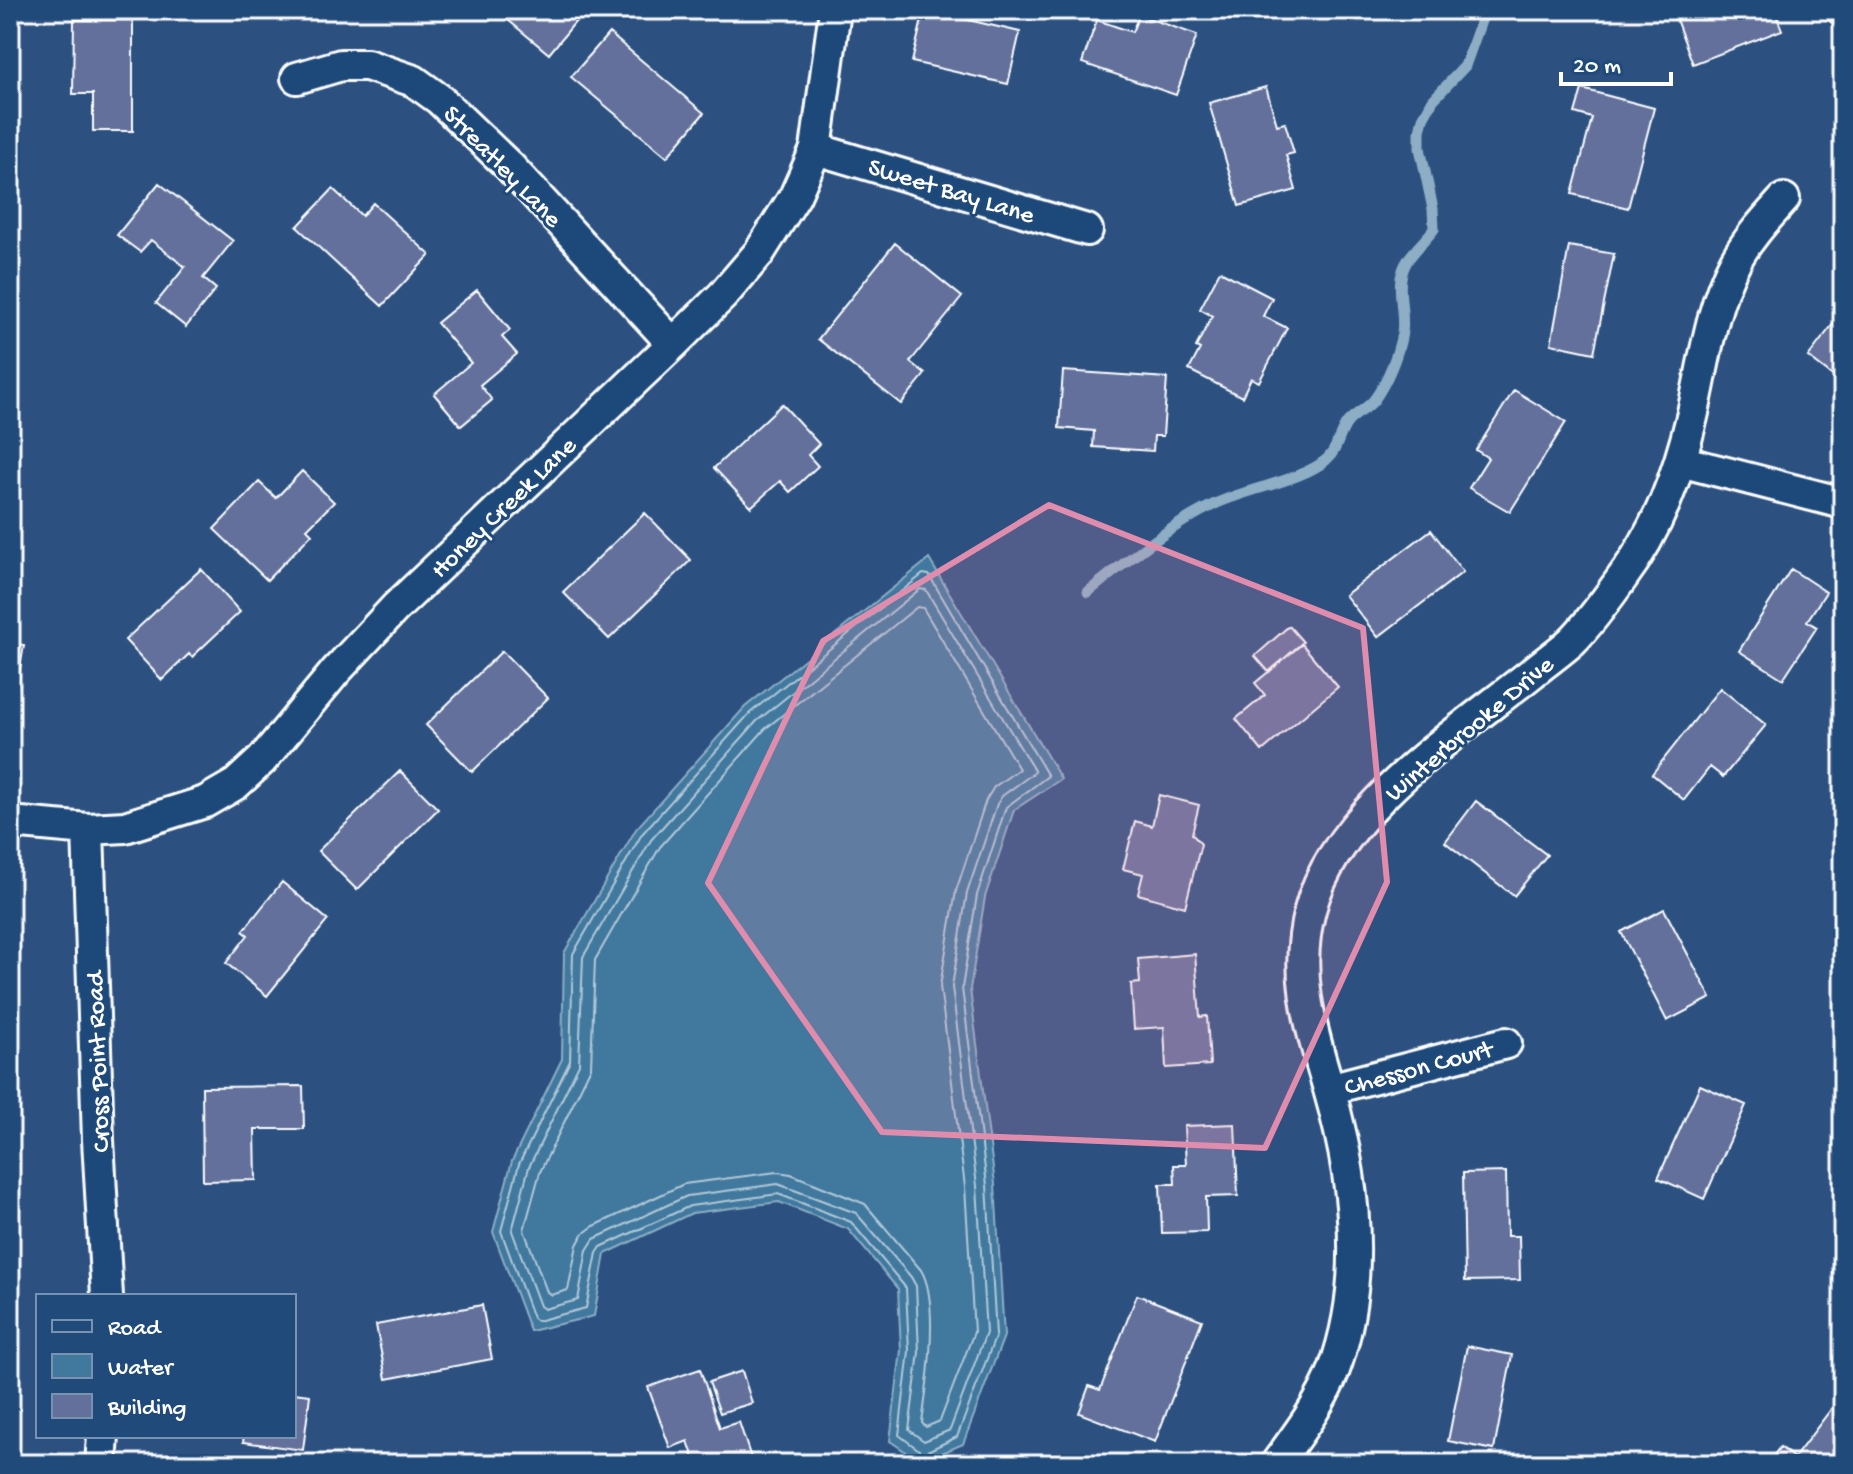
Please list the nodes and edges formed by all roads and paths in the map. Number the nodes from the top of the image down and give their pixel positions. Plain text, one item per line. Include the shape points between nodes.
1 (835, 10) edge
2 (297, 78) dead end
3 (816, 149) junction
4 (1784, 199) dead end
5 (1087, 230) dead end
6 (673, 344) junction
7 (1680, 461) junction
8 (1843, 503) edge
9 (10, 822) edge
10 (88, 829) junction
11 (1506, 1043) dead end
12 (1329, 1089) junction
13 (107, 1294) edge
14 (103, 1438) edge
15 (101, 1464) edge
16 (1276, 1464) edge

1 - 3 street, Honey Creek Lane
2 - 6 street, Streatley Lane via 341,65 367,65 414,81 509,166
3 - 5 street, Sweet Bay Lane
3 - 6 street, Honey Creek Lane via 795,196 759,253
4 - 7 street, Winterbrooke Drive via 1733,265
6 - 10 street, Honey Creek Lane via 395,608 236,784 174,814 125,827
7 - 8 street
7 - 12 street, Winterbrooke Drive via 1648,538 1573,640 1379,799 1331,858 1311,905 1301,948 1310,1027
9 - 10 street, Honey Creek Lane
10 - 13 street, Cross Point Road
11 - 12 street, Chesson Court
12 - 16 street, Winterbrooke Drive via 1347,1168 1355,1267 1333,1371
14 - 15 street

